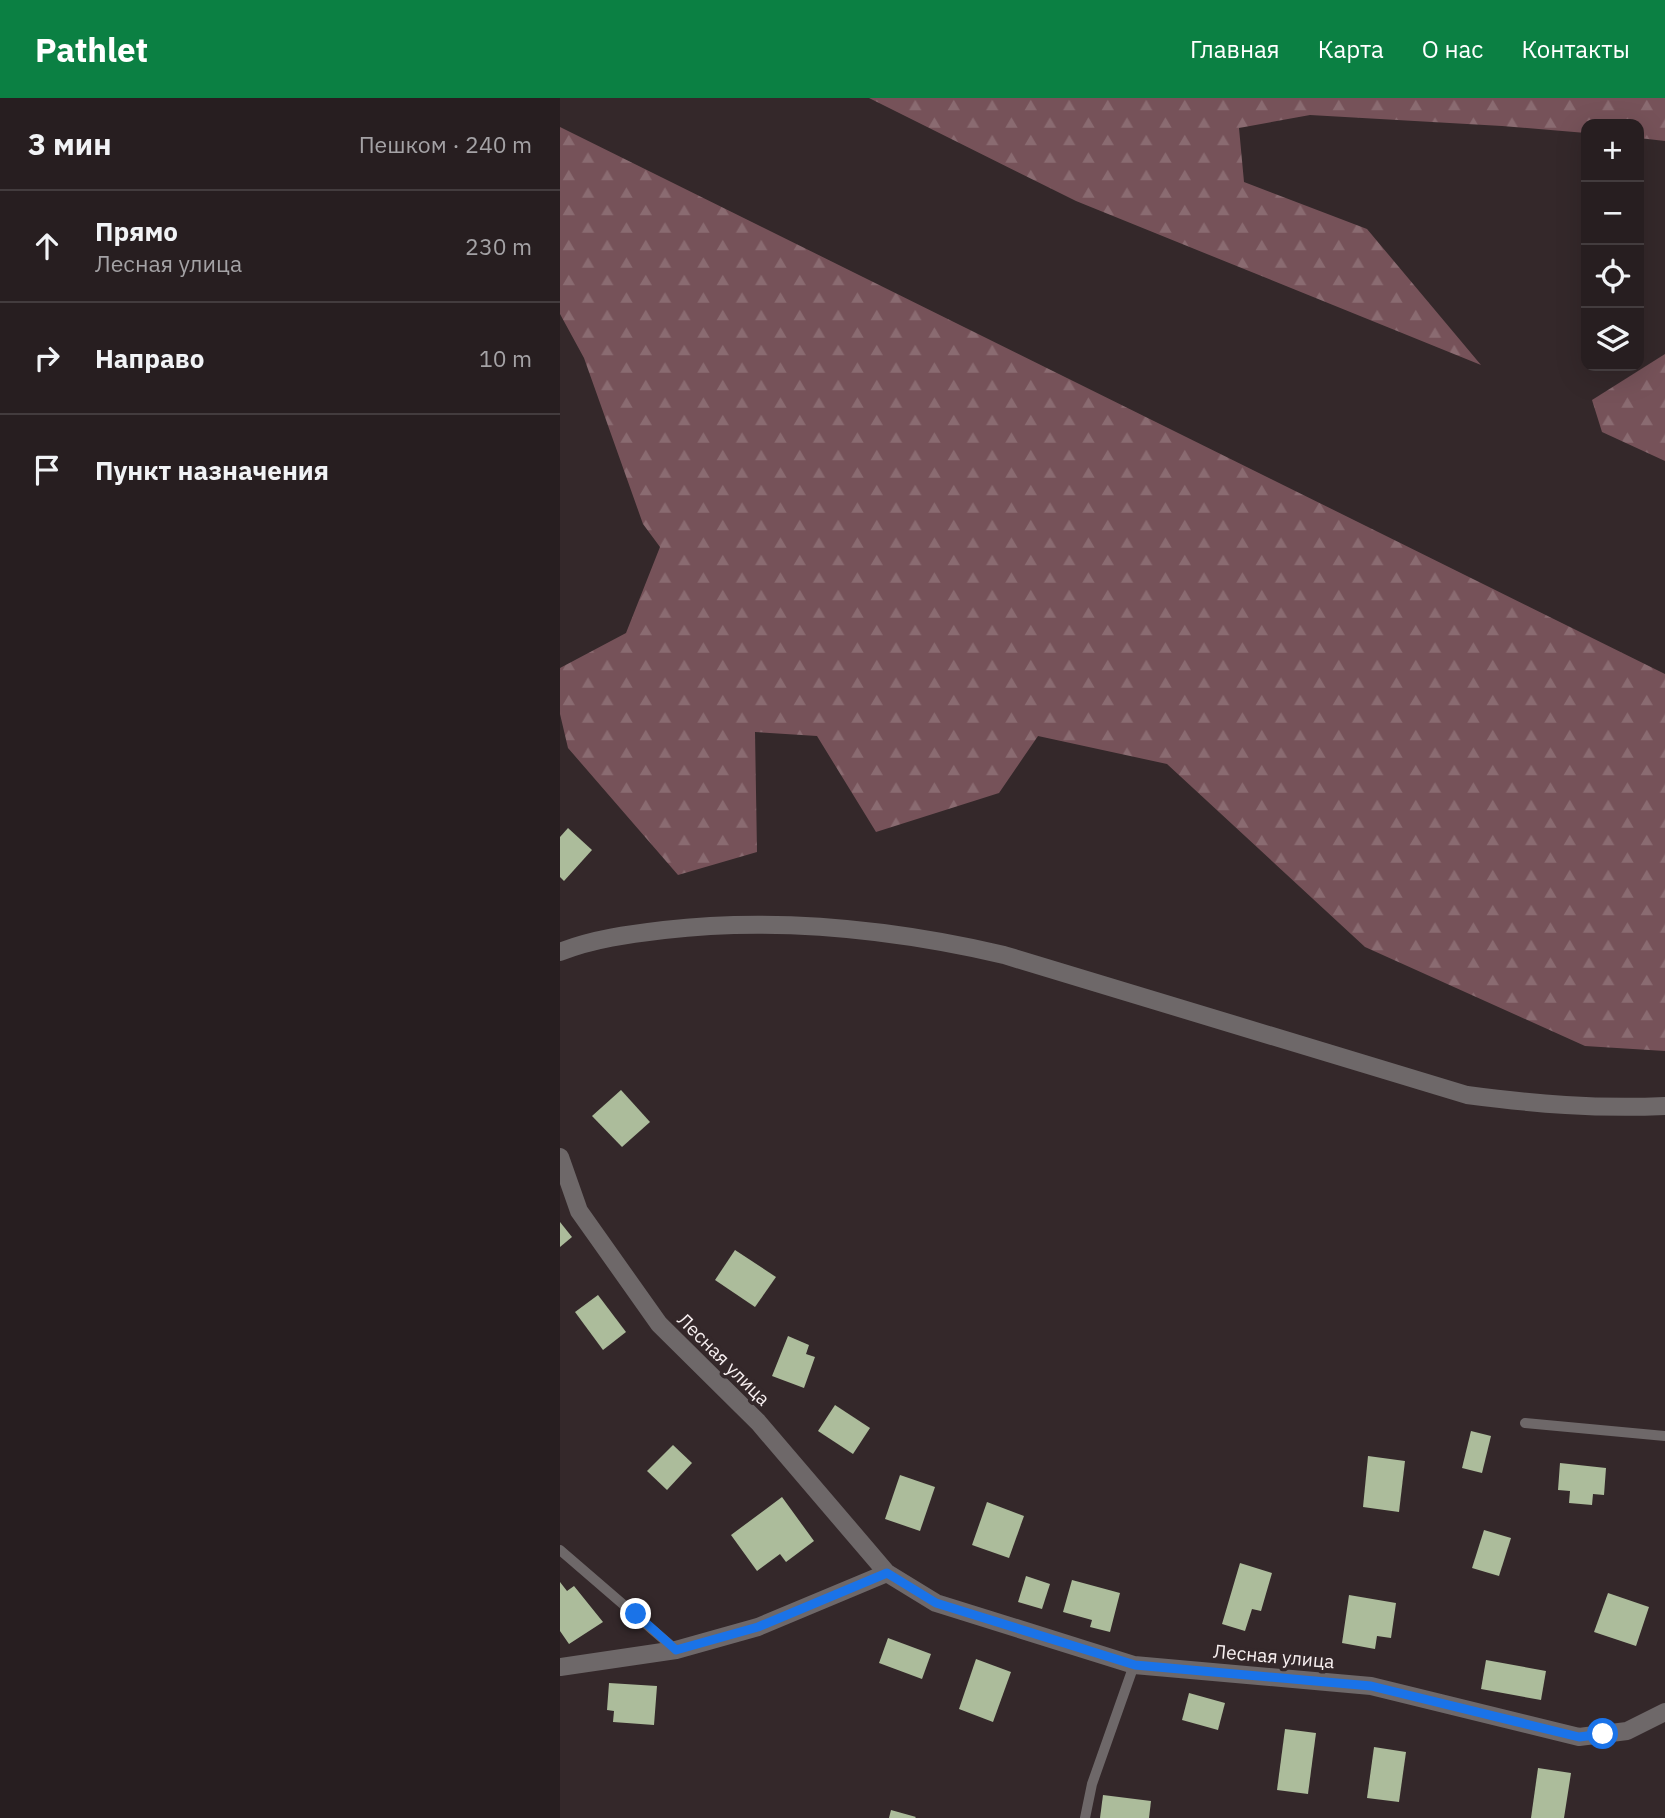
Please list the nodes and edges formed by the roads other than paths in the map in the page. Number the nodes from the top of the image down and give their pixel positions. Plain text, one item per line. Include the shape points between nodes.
1 (560, 952) edge
2 (1665, 1105) edge
3 (560, 1157) edge
4 (1525, 1423) dead end
5 (1665, 1436) edge
6 (560, 1550) edge
7 (887, 1573) junction
8 (676, 1650) junction
9 (1135, 1665) junction
10 (560, 1667) edge
11 (1665, 1712) edge
12 (1085, 1818) edge

1 - 2 street via 604,940 707,926 782,924 942,941 1003,955 1468,1095 1609,1108
3 - 7 street, Лесная улица via 579,1212 659,1324 758,1422
4 - 5 lane
6 - 8 lane
7 - 8 street via 758,1627
7 - 9 street, Лесная улица via 936,1603
8 - 10 street
9 - 11 street, Лесная улица via 1371,1686 1579,1737 1627,1731
9 - 12 lane via 1092,1784

